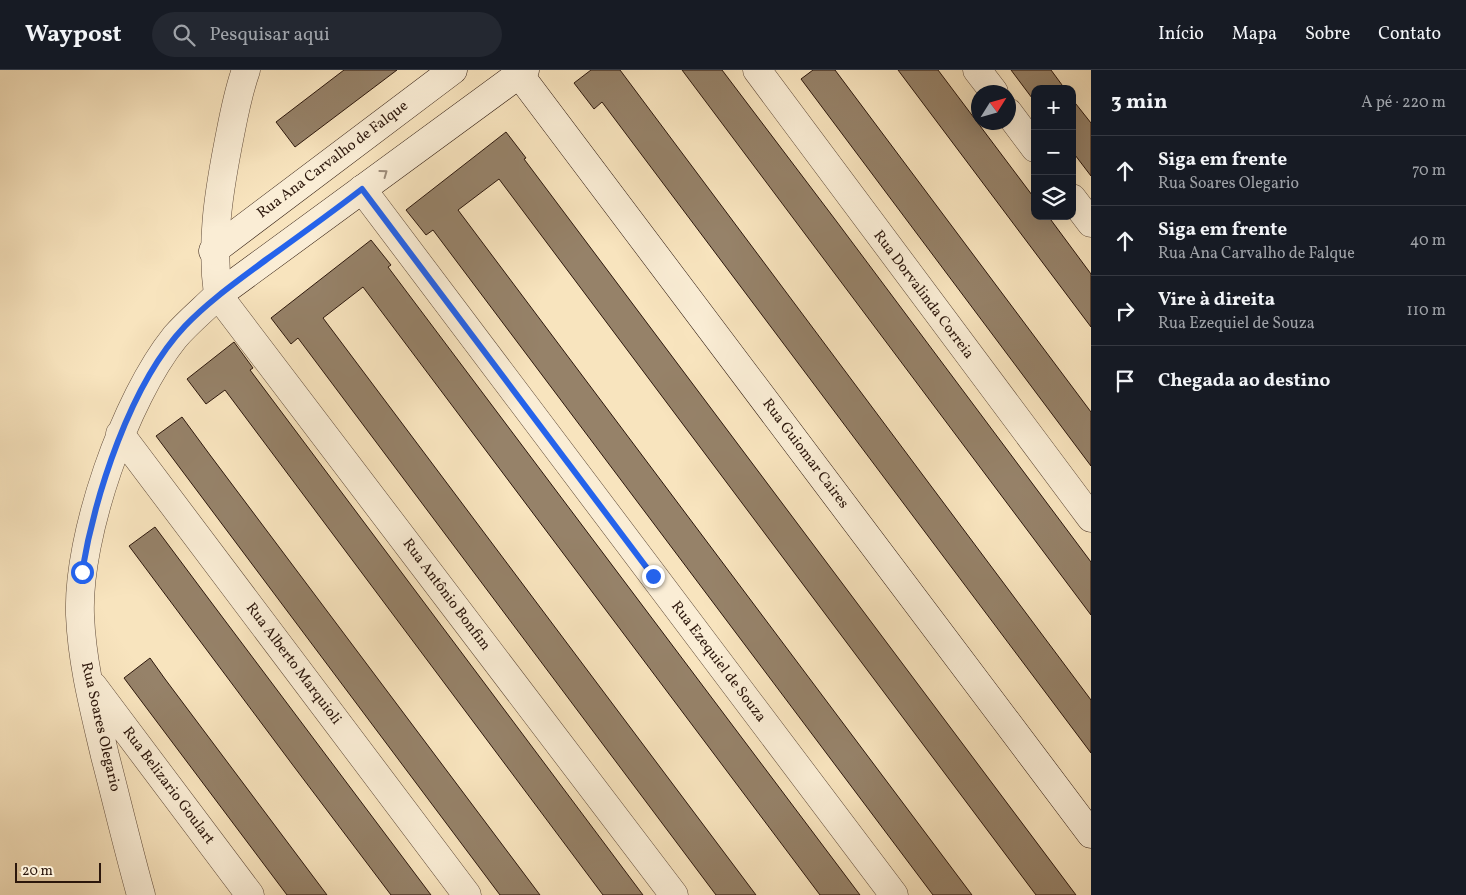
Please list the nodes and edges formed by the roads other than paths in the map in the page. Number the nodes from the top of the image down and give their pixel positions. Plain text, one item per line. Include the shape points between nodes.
1 (246, 70) edge
2 (453, 70) edge
3 (757, 70) edge
4 (977, 70) edge
5 (522, 72) edge
6 (989, 85) edge
7 (1016, 123) edge
8 (1031, 143) edge
9 (362, 189) junction
10 (1076, 203) edge
11 (1091, 223) edge
12 (213, 251) junction
13 (218, 295) junction
14 (120, 434) junction
15 (1091, 518) edge
16 (86, 677) junction
17 (1091, 834) edge
18 (141, 895) edge
19 (250, 895) edge
20 (467, 895) edge
21 (674, 895) edge
22 (894, 895) edge

1 - 12 street via 219,191
2 - 12 street, Rua Ana Carvalho de Falque
3 - 15 street, Rua Dorvalinda Correia
4 - 6 street
9 -> 5 street
5 - 17 street, Rua Guiomar Caires
7 - 8 street
9 - 13 street
9 - 22 street, Rua Ezequiel de Souza
10 - 11 street
12 - 13 street
13 - 14 street, Rua Soares Olegario via 174,338
13 - 21 street, Rua Antônio Bonfim
14 - 16 street, Rua Soares Olegario via 88,539 82,572 80,614
14 - 20 street, Rua Alberto Marquioli
16 - 18 street, Rua Soares Olegario
16 - 19 street, Rua Belizario Goulart

